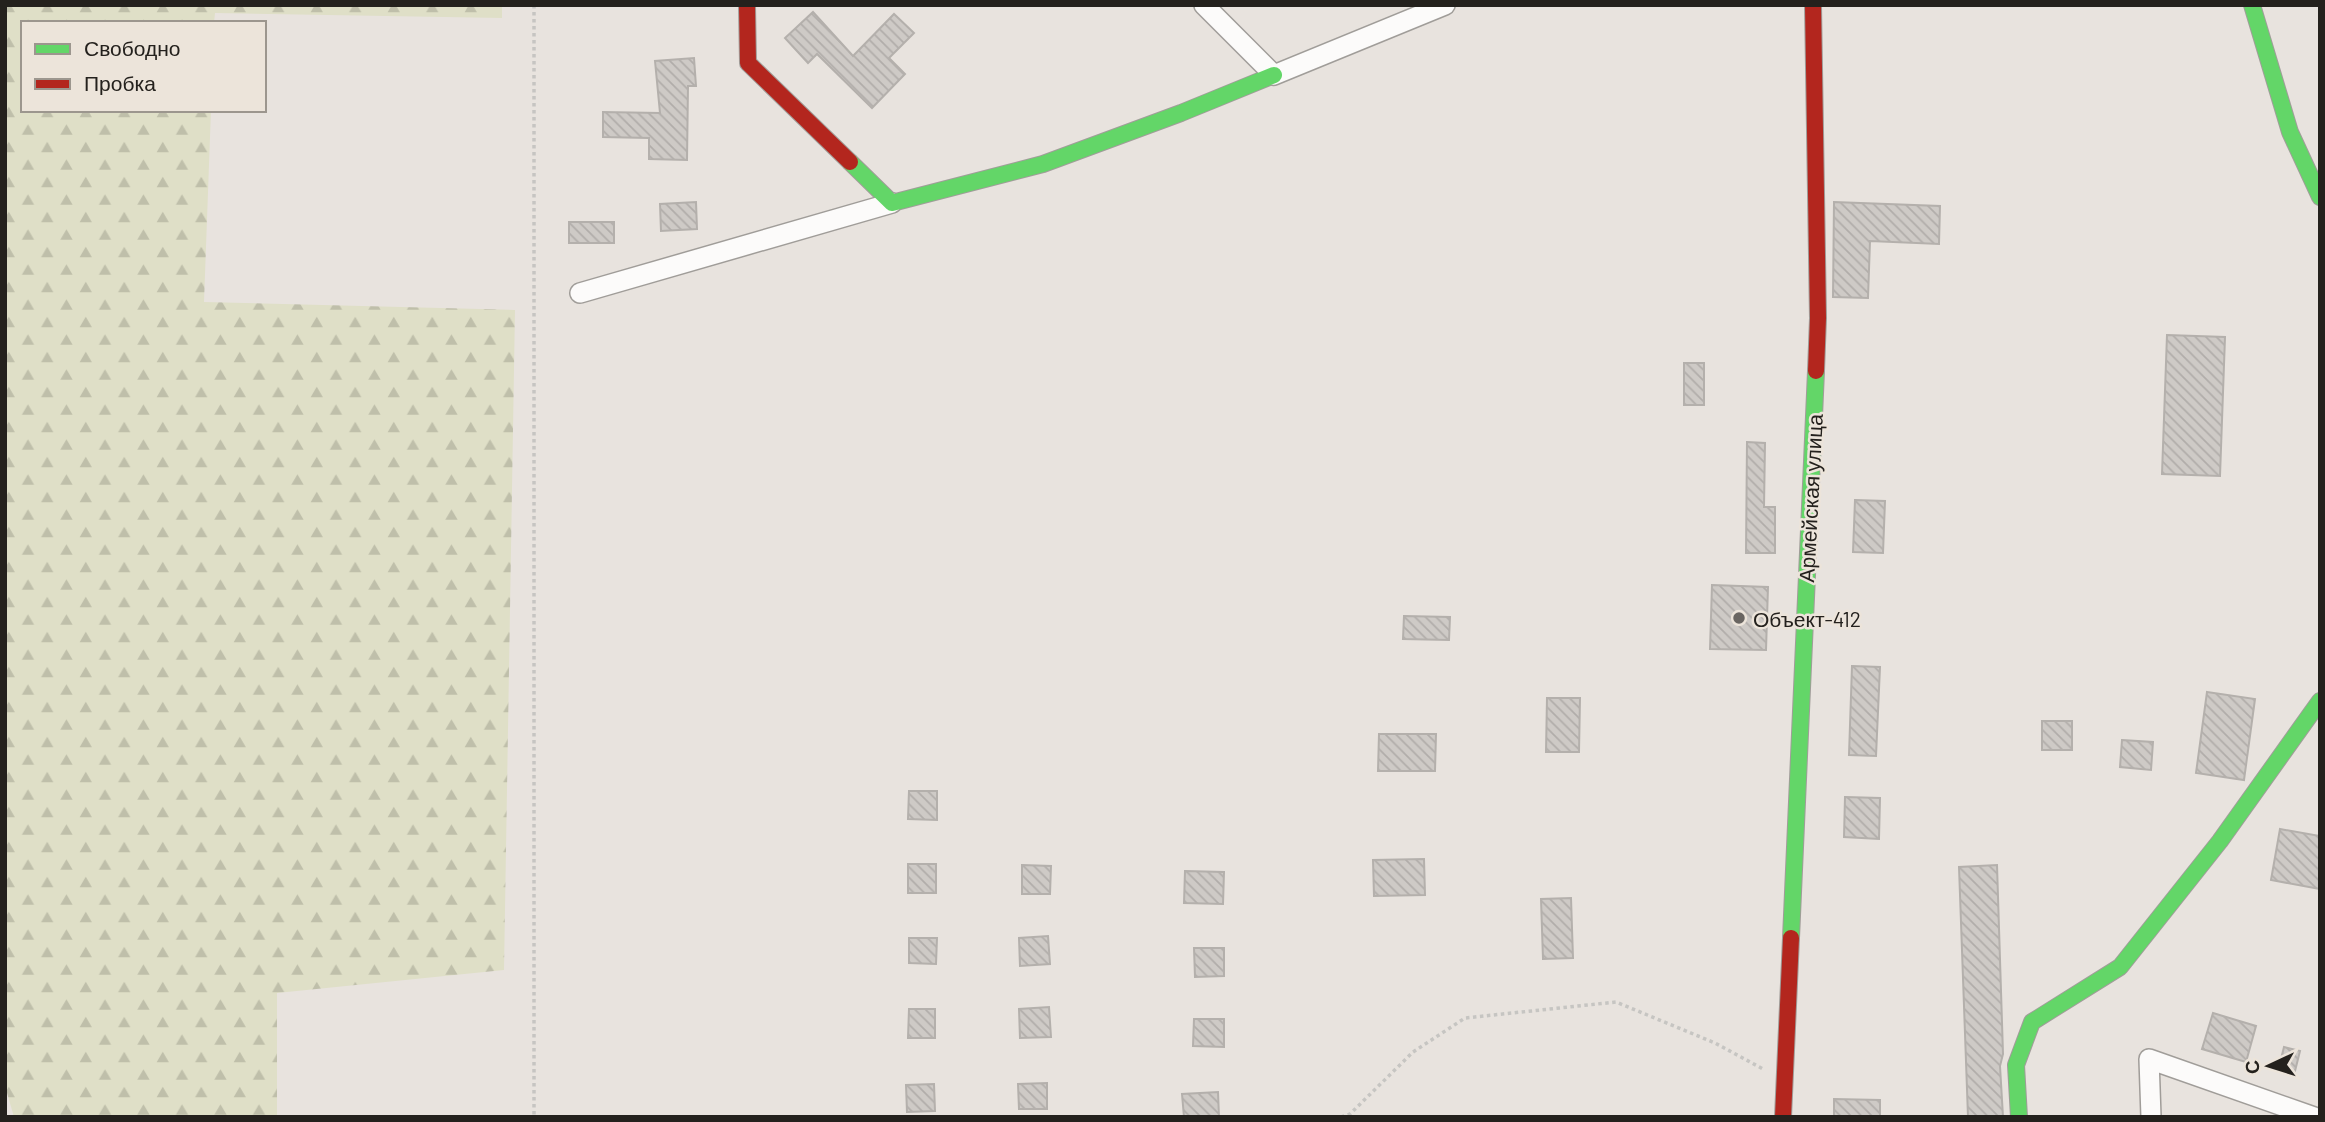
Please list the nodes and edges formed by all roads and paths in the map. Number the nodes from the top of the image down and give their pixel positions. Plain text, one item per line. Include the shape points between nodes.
1 (534, 5) edge
2 (747, 5) edge
3 (1204, 5) edge
4 (1445, 5) edge
5 (1813, 5) edge
6 (2252, 5) edge
7 (1274, 75) junction
8 (2320, 197) edge
9 (892, 204) junction
10 (580, 293) dead end
11 (2320, 701) edge
12 (1784, 1081) junction
13 (534, 1117) edge
14 (1341, 1117) edge
15 (1783, 1117) edge
16 (2019, 1117) edge
17 (2151, 1117) edge
18 (2314, 1117) edge

1 - 13 path
2 - 9 street via 748,63
3 - 7 street
4 - 7 street
5 - 12 street, Армейская улица via 1818,318
6 - 8 street via 2290,132
7 - 9 street via 1042,164
9 - 10 street
11 - 16 street via 2220,841 2120,967 2032,1022 2017,1065
12 - 14 path via 1715,1043 1616,1002 1465,1018 1413,1052 1350,1114
12 - 15 street, Армейская улица
17 - 18 street via 2149,1059

